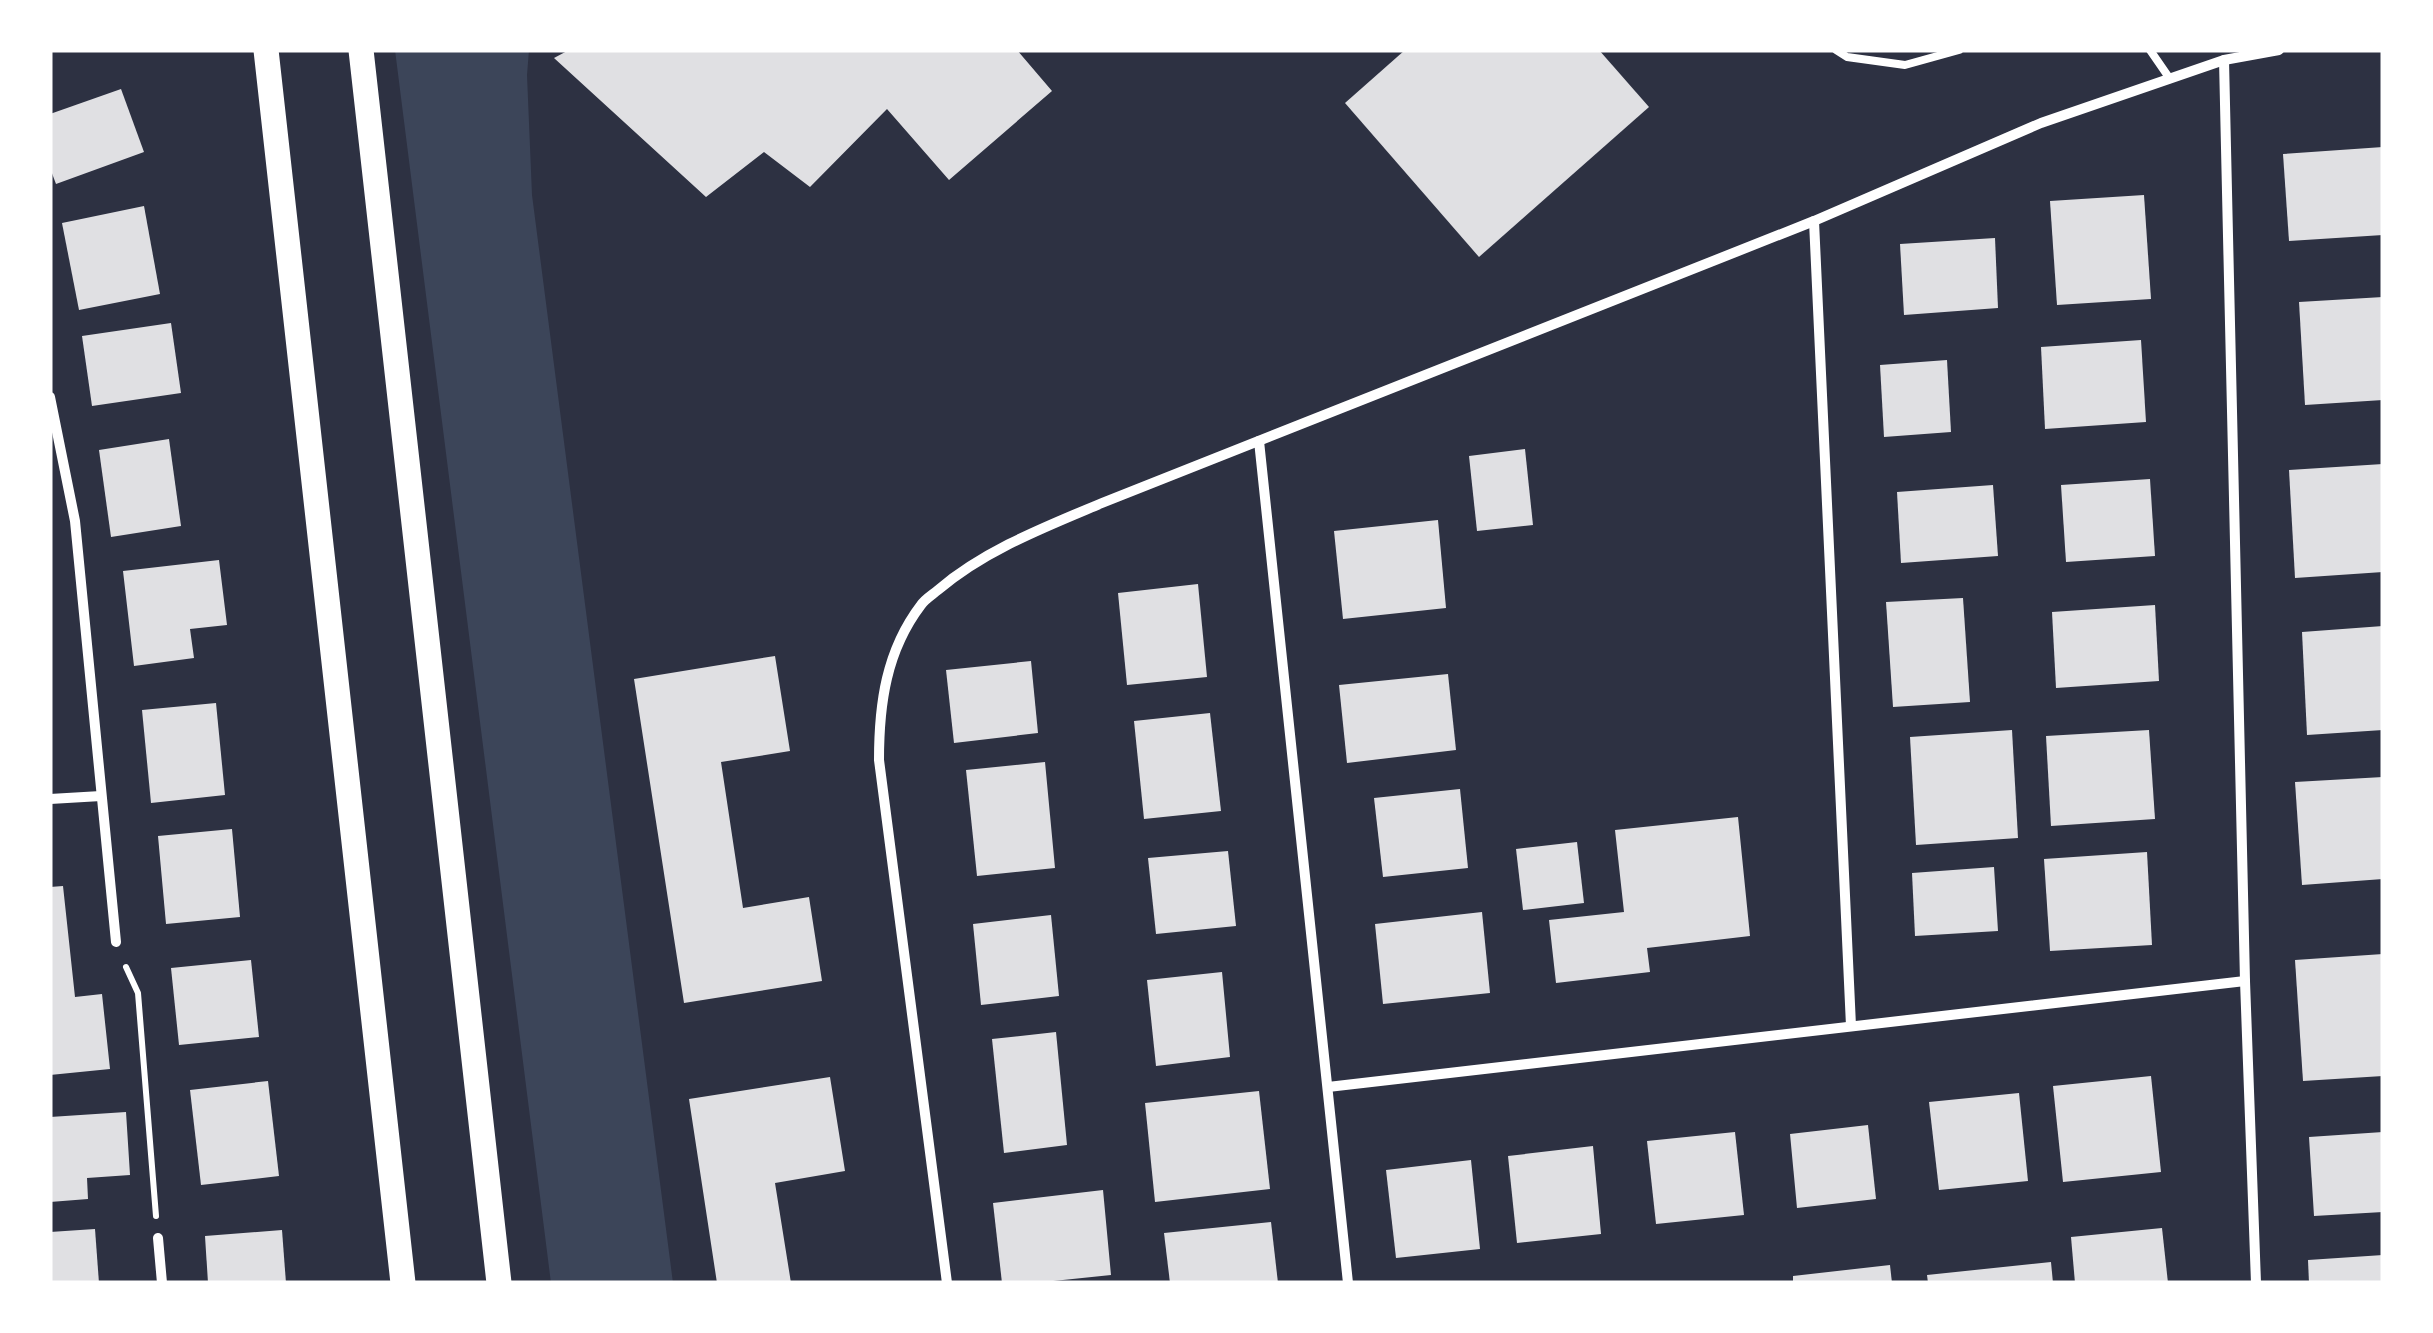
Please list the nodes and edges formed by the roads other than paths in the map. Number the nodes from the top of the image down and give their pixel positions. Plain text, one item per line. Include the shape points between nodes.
1 (266, 50) edge
2 (362, 50) edge
3 (1836, 50) edge
4 (1959, 50) edge
5 (2150, 50) edge
6 (2278, 50) edge
7 (2224, 60) junction
8 (2170, 79) junction
9 (1814, 221) junction
10 (50, 398) edge
11 (1259, 441) junction
12 (101, 796) junction
13 (50, 799) edge
14 (116, 942) road end
15 (2245, 981) junction
16 (1851, 1026) junction
17 (1328, 1087) junction
18 (158, 1238) road end
19 (162, 1283) edge
20 (404, 1283) edge
21 (499, 1283) edge
22 (947, 1283) edge
23 (1348, 1283) edge
24 (2256, 1283) edge

1 - 20 main road
2 - 21 main road
3 - 4 lane via 1905,65
5 - 8 lane
6 - 7 street
7 - 8 street
7 - 15 street
8 - 9 street via 2040,124
9 - 11 street
9 - 16 street
10 - 12 street via 75,521
11 - 17 street
11 - 22 street via 1035,532 962,570 922,603 886,673 878,760
12 - 13 street
12 - 14 street
15 - 16 street
15 - 24 street
16 - 17 street
17 - 23 street
18 - 19 street

